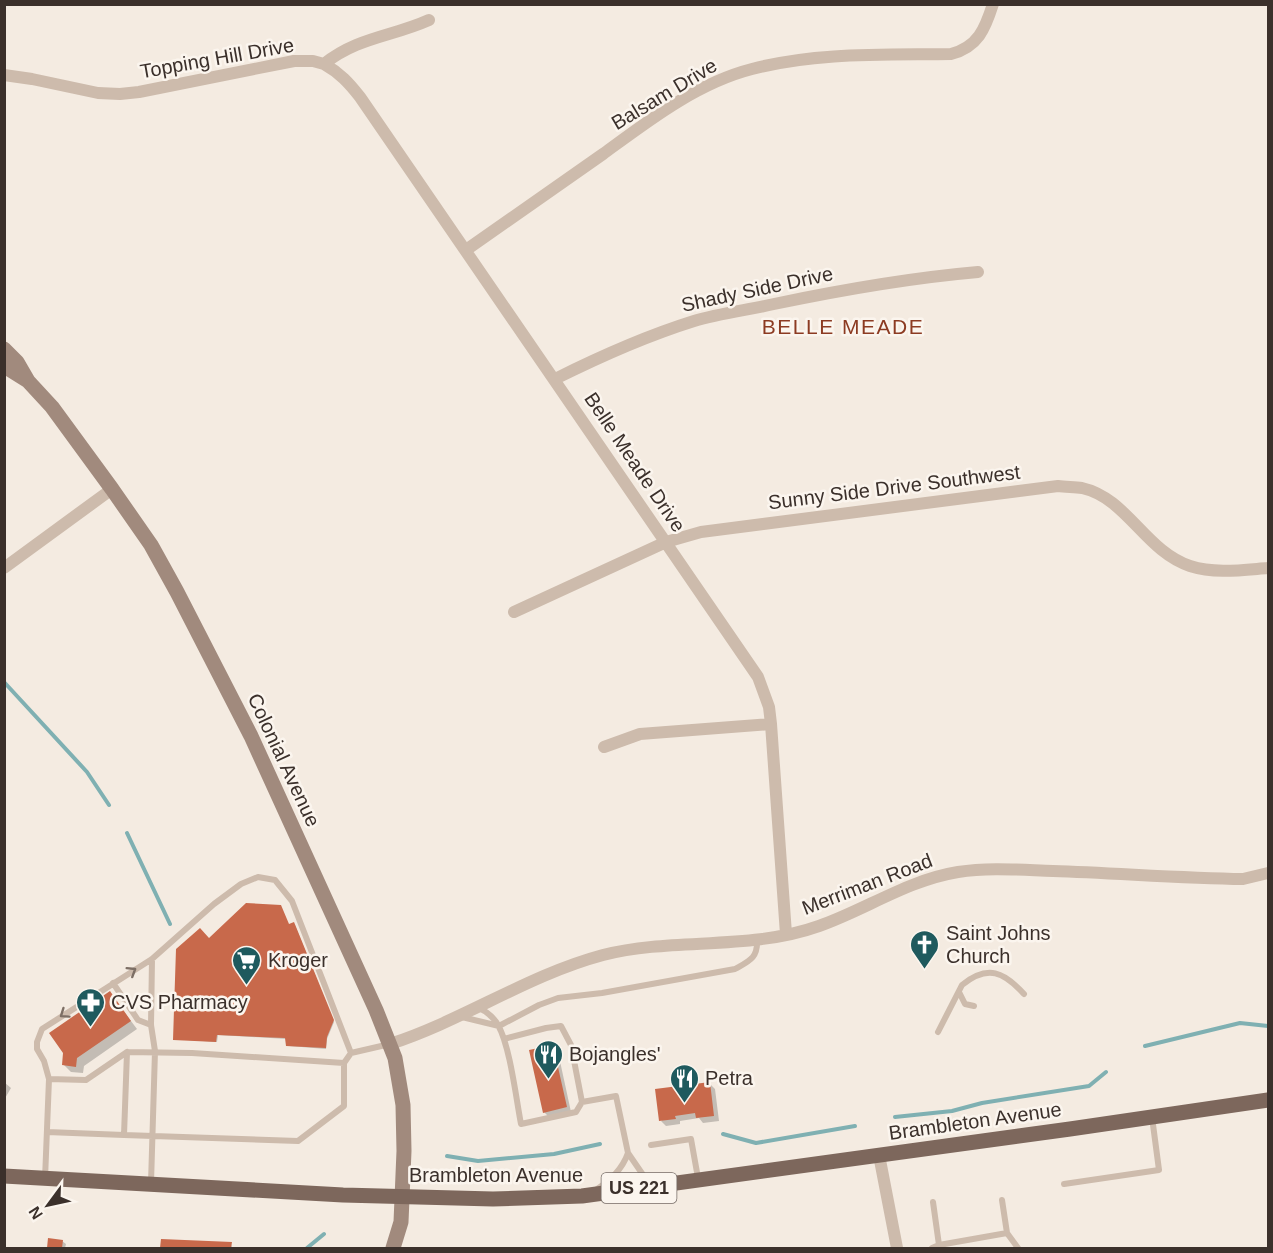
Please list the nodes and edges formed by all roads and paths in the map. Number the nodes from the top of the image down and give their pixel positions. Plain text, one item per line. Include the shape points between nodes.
1 (993, 4) edge
2 (429, 20) dead end
3 (324, 64) junction
4 (4, 75) edge
5 (465, 250) junction
6 (978, 272) dead end
7 (4, 349) edge
8 (4, 366) edge
9 (555, 379) junction
10 (28, 381) junction
11 (112, 489) junction
12 (666, 542) junction
13 (4, 568) edge
14 (1269, 568) edge
15 (513, 612) dead end
16 (771, 724) junction
17 (604, 747) dead end
18 (1269, 873) edge
19 (786, 934) junction
20 (757, 940) junction
21 (152, 959) junction
22 (113, 983) junction
23 (959, 992) junction
24 (1024, 994) dead end
25 (974, 1006) dead end
26 (477, 1007) junction
27 (458, 1016) junction
28 (151, 1025) junction
29 (499, 1026) junction
30 (938, 1032) dead end
31 (504, 1039) junction
32 (390, 1044) junction
33 (156, 1051) junction
34 (127, 1052) junction
35 (351, 1053) junction
36 (344, 1063) junction
37 (48, 1079) junction
38 (1269, 1100) edge
39 (582, 1102) junction
40 (1152, 1116) junction
41 (47, 1132) junction
42 (154, 1134) junction
43 (124, 1135) junction
44 (651, 1145) dead end
45 (628, 1153) junction
46 (879, 1155) junction
47 (4, 1176) edge
48 (45, 1179) junction
49 (698, 1179) junction
50 (151, 1184) junction
51 (1064, 1184) dead end
52 (650, 1185) junction
53 (402, 1196) junction
54 (588, 1196) junction
55 (1002, 1200) dead end
56 (933, 1202) dead end
57 (1007, 1233) junction
58 (939, 1245) junction
59 (960, 1245) edge
60 (393, 1248) edge
61 (897, 1248) edge
62 (932, 1248) edge
63 (1018, 1248) edge

1 - 5 street, Balsam Drive via 985,29 962,51 809,59 750,69 722,80 644,124
2 - 3 street via 353,45
3 - 4 street, Topping Hill Drive via 294,61 120,94
3 - 5 street, Belle Meade Drive via 347,80 360,97
5 - 9 street, Belle Meade Drive
6 - 9 street, Shady Side Drive via 815,296 698,320
7 - 10 main road, Colonial Avenue
8 - 10 main road, Colonial Avenue
9 - 12 street, Belle Meade Drive
10 - 11 main road, Colonial Avenue
11 - 13 street
11 - 32 main road, Colonial Avenue via 151,545 206,645
12 - 14 street, Sunny Side Drive Southwest via 751,524 1058,486 1082,488 1107,500 1162,552 1190,566 1224,571
12 - 15 street, Sunny Side Drive Southwest
12 - 16 street, Belle Meade Drive via 758,677
16 - 17 street via 640,734
16 - 19 street, Belle Meade Drive
18 - 19 street, Merriman Road via 1243,879 1025,870 957,872 911,886 818,926
19 - 20 street, Merriman Road
20 - 26 street, Merriman Road via 607,955 550,972
20 - 29 lane via 758,950 735,969 558,998
22 -> 21 lane
21 - 28 lane
21 - 35 lane via 241,884 258,877 275,880 292,901
22 - 28 lane via 138,1020
22 -> 37 lane via 42,1029 38,1049
23 - 24 lane via 968,980 989,973 1010,979
23 - 25 lane via 966,1004
23 - 30 lane
26 - 27 street, Merriman Road
26 - 29 lane via 490,1014
27 - 29 lane
27 - 32 street, Merriman Road
28 - 33 lane
29 - 31 lane
31 - 39 lane via 561,1026 571,1045
31 - 39 lane via 521,1124 576,1112
32 - 35 lane
32 - 53 main road, Colonial Avenue via 403,1105
33 - 34 lane
33 - 36 lane
33 - 42 lane
34 - 37 lane via 86,1080
34 - 43 lane
35 - 36 lane
36 - 42 lane via 344,1106 298,1141
37 - 41 lane
38 - 40 main road, Brambleton Avenue / US 221
39 - 45 lane via 616,1096
40 - 46 main road, Brambleton Avenue / US 221
40 - 51 lane via 1159,1170
41 - 43 lane
41 - 48 lane
42 - 43 lane
42 - 50 lane
44 - 49 lane via 691,1139
45 - 52 lane
45 - 54 lane via 615,1176
46 - 49 main road, Brambleton Avenue / US 221
46 - 61 street
47 - 48 main road, Brambleton Avenue / US 221
48 - 50 main road, Brambleton Avenue / US 221
49 - 52 main road, Brambleton Avenue / US 221
50 - 53 main road, Brambleton Avenue / US 221
52 - 54 main road, Brambleton Avenue / US 221
53 - 54 main road, Brambleton Avenue / US 221
53 - 60 main road, Colonial Avenue via 401,1222
55 - 57 lane
56 - 58 lane
57 - 59 lane
57 - 63 lane
58 - 59 lane
58 - 62 lane

